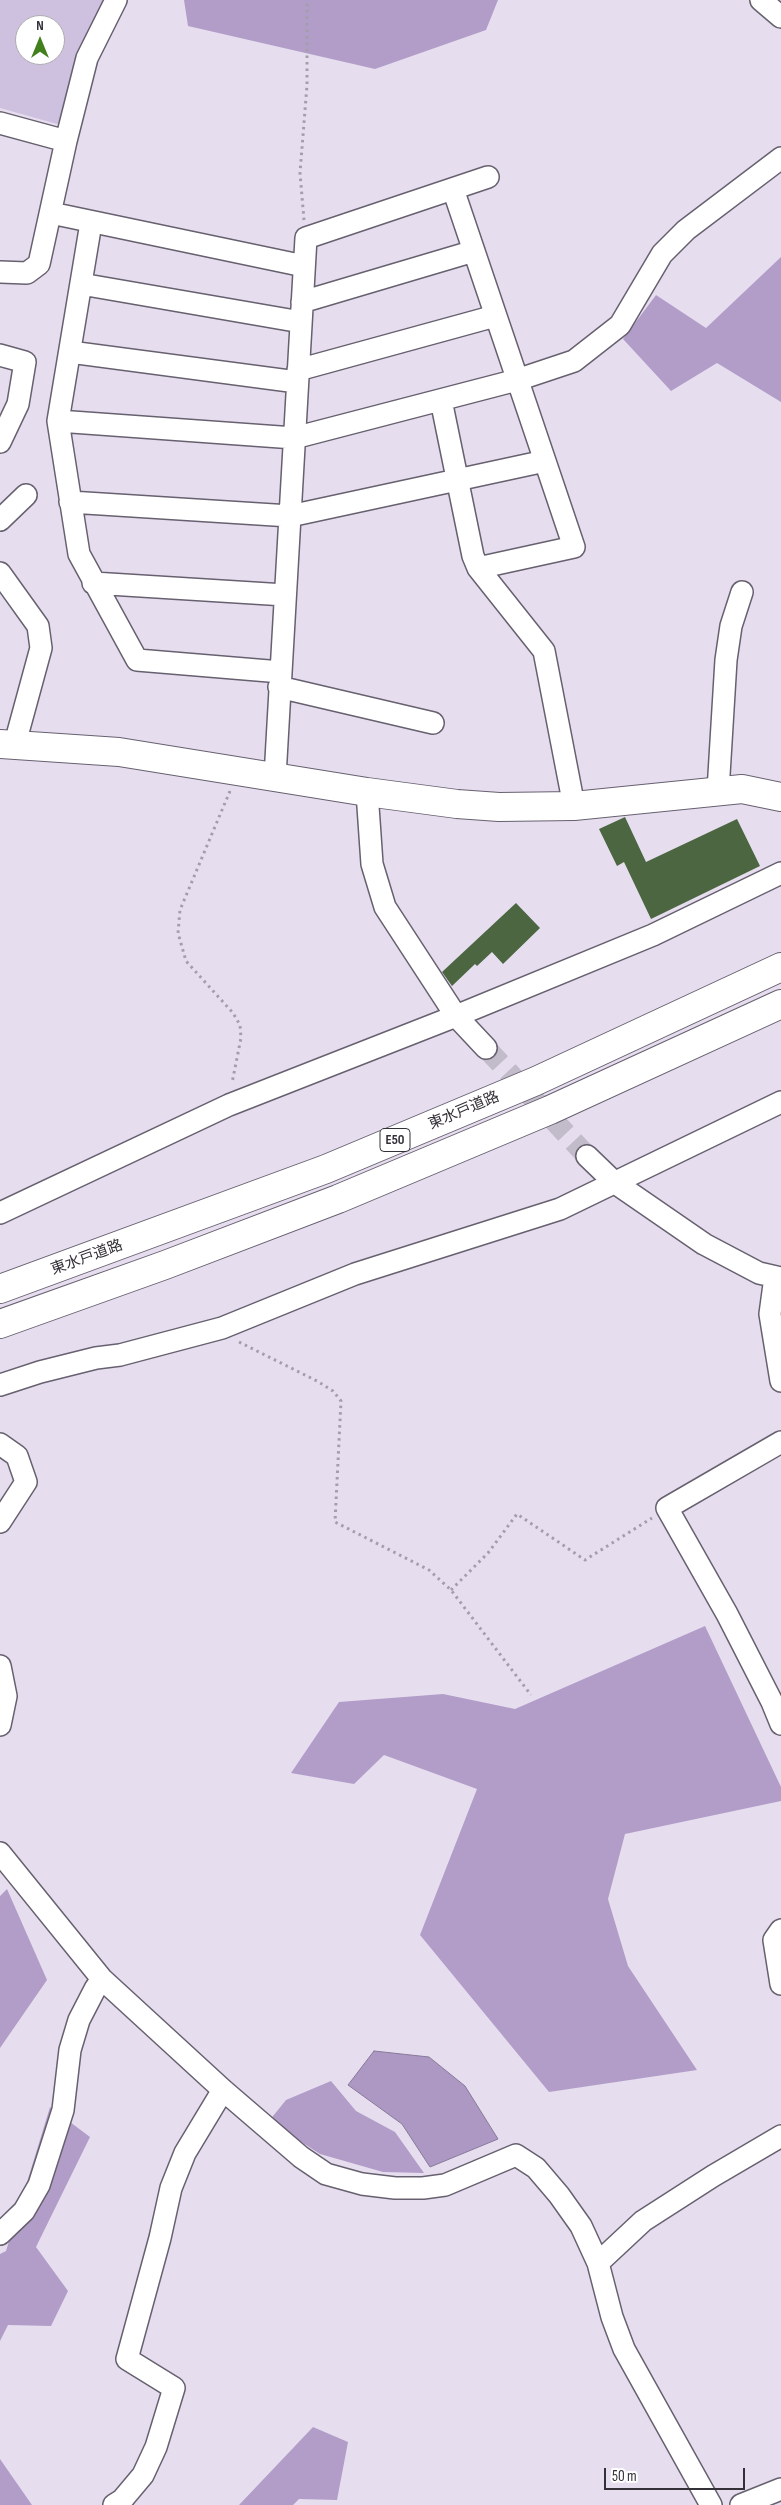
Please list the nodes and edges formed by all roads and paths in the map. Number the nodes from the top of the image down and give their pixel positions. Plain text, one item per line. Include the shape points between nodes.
1 (116, 0) edge
2 (307, 0) edge
3 (761, 0) edge
4 (781, 17) edge
5 (0, 123) edge
6 (66, 141) junction
7 (781, 158) edge
8 (488, 177) dead end
9 (453, 189) junction
10 (51, 213) junction
11 (91, 223) junction
12 (306, 238) junction
13 (474, 251) junction
14 (304, 266) junction
15 (0, 272) edge
16 (82, 284) junction
17 (301, 312) junction
18 (495, 316) junction
19 (70, 352) junction
20 (0, 355) edge
21 (298, 376) junction
22 (517, 380) junction
23 (441, 400) junction
24 (58, 421) junction
25 (294, 438) junction
26 (0, 442) edge
27 (545, 462) junction
28 (457, 480) junction
29 (26, 495) dead end
30 (70, 502) junction
31 (290, 516) junction
32 (0, 520) edge
33 (478, 568) junction
34 (0, 573) edge
35 (93, 582) junction
36 (742, 592) dead end
37 (285, 595) junction
38 (280, 680) junction
39 (433, 723) dead end
40 (7, 745) edge
41 (239, 771) junction
42 (275, 777) junction
43 (718, 791) junction
44 (366, 792) junction
45 (781, 797) edge
46 (574, 806) junction
47 (781, 873) edge
48 (781, 967) edge
49 (781, 1004) edge
50 (456, 1016) junction
51 (486, 1048) tunnel mouth
52 (781, 1102) edge
53 (228, 1105) junction
54 (587, 1156) tunnel mouth
55 (614, 1182) junction
56 (0, 1213) edge
57 (778, 1277) edge
58 (0, 1289) edge
59 (0, 1324) edge
60 (222, 1328) junction
61 (781, 1381) edge
62 (0, 1385) edge
63 (781, 1442) edge
64 (0, 1444) edge
65 (667, 1508) junction
66 (0, 1522) edge
67 (451, 1590) junction
68 (0, 1666) edge
69 (531, 1695) dead end
70 (781, 1724) edge
71 (0, 1725) edge
72 (0, 1853) edge
73 (781, 1930) edge
74 (102, 1979) junction
75 (781, 1984) edge
76 (223, 2090) junction
77 (781, 2136) edge
78 (0, 2234) edge
79 (598, 2263) junction
80 (781, 2489) edge
81 (114, 2505) edge
82 (711, 2505) edge
83 (740, 2505) edge

1 - 6 street via 87,58
2 - 12 path via 307,85 300,173
3 - 4 street
5 - 6 street
6 - 10 street
7 - 22 street via 686,230 662,254 620,325 574,361
8 - 9 street
9 - 12 street
9 - 13 street
10 - 11 street
10 - 15 street via 39,264 26,273
11 - 14 street
11 - 16 street
12 - 14 street
13 - 17 street
13 - 18 street
14 - 17 street
16 - 17 street
16 - 19 street
17 - 21 street
18 - 21 street
18 - 22 street
19 - 21 street
19 - 24 street
20 - 26 street via 25,362 18,404
21 - 25 street
22 - 23 street
22 - 27 street
23 - 25 street
23 - 28 street
24 - 25 street
24 - 30 street
25 - 31 street
27 - 28 street
27 - 33 street via 574,547
28 - 31 street
28 - 33 street
29 - 32 street
30 - 31 street
30 - 35 street via 79,554
31 - 37 street
33 - 46 street via 544,651
34 - 40 street via 38,626 42,648
35 - 37 street
35 - 38 street via 137,660
36 - 43 street via 731,626 726,660
37 - 38 street
38 - 39 street
38 - 42 street
40 - 41 main road via 119,752
41 - 42 main road
41 - 53 path via 180,910 178,933 186,961 240,1025 241,1038
42 - 44 main road
43 - 45 main road via 742,789
43 - 46 main road
44 - 46 main road via 465,804
44 - 50 street via 372,864 385,907
47 - 50 street via 653,935
48 - 58 main road, 東水戸道路 / E50 via 536,1081 326,1169
49 - 59 main road, E50 via 550,1110 347,1195
50 - 51 street
50 - 53 street
52 - 55 street
53 - 56 street
54 - 55 street
55 - 57 street via 704,1244 759,1273
55 - 60 street via 560,1209 355,1274
57 - 61 street via 770,1314
60 - 62 street via 120,1356 96,1358 40,1372
60 - 67 path via 242,1344 317,1381 333,1391 341,1401 335,1522 429,1570
63 - 65 street
64 - 66 street via 17,1456 26,1482
65 - 67 path via 584,1560 517,1514 488,1553
65 - 70 street via 727,1614
67 - 69 path
68 - 71 street via 6,1696
72 - 74 street
73 - 75 street via 774,1940
74 - 76 street
74 - 78 street via 79,2020 70,2050 63,2110 39,2185 24,2211
76 - 79 street via 301,2157 326,2174 362,2184 414,2188 445,2185 516,2155 536,2168 559,2195 581,2226
76 - 81 street via 185,2153 171,2188 126,2359 174,2388 156,2447 143,2475
77 - 79 street via 643,2221
79 - 82 street via 624,2349
80 - 83 street

